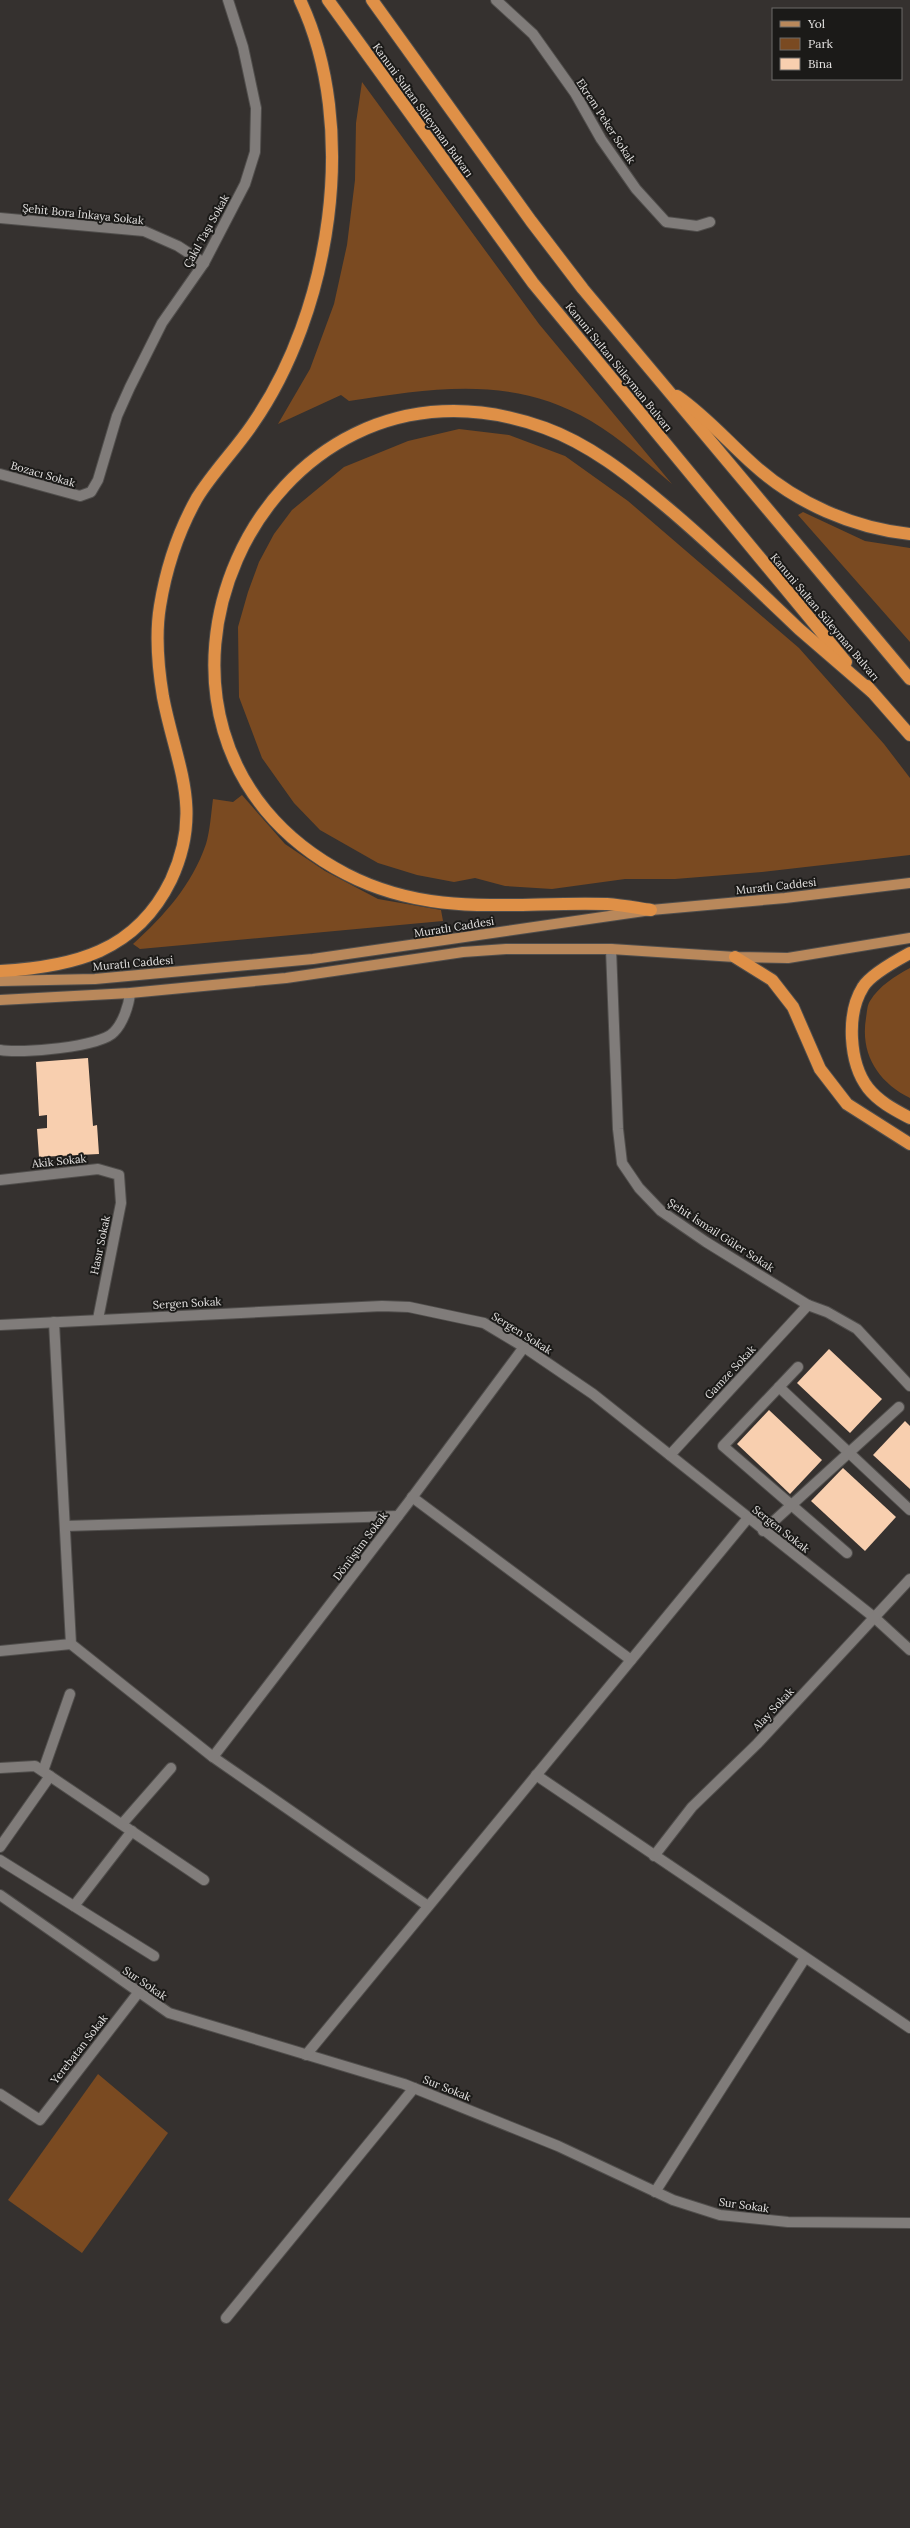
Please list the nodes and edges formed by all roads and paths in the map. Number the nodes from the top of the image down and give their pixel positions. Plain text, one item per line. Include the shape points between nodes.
1 (228, 0) edge
2 (300, 0) edge
3 (328, 0) edge
4 (372, 0) edge
5 (496, 0) edge
6 (0, 218) edge
7 (710, 222) dead end
8 (204, 262) junction
9 (662, 386) junction
10 (0, 474) edge
11 (80, 496) joint
12 (910, 534) edge
13 (910, 679) edge
14 (872, 692) junction
15 (910, 735) edge
16 (910, 883) edge
17 (651, 910) junction
18 (910, 938) edge
19 (611, 949) junction
20 (910, 953) edge
21 (735, 957) junction
22 (0, 971) edge
23 (0, 981) edge
24 (130, 993) junction
25 (0, 1000) edge
26 (0, 1050) edge
27 (910, 1118) edge
28 (910, 1144) edge
29 (119, 1175) joint
30 (0, 1180) edge
31 (808, 1305) junction
32 (98, 1319) junction
33 (54, 1322) junction
34 (0, 1325) edge
35 (524, 1347) junction
36 (798, 1368) dead end
37 (910, 1386) edge
38 (779, 1387) junction
39 (899, 1407) dead end
40 (850, 1452) junction
41 (670, 1455) junction
42 (412, 1497) junction
43 (791, 1505) junction
44 (910, 1510) edge
45 (398, 1516) junction
46 (748, 1518) junction
47 (65, 1526) junction
48 (763, 1531) junction
49 (847, 1554) dead end
50 (910, 1579) edge
51 (875, 1618) junction
52 (71, 1644) junction
53 (910, 1650) edge
54 (0, 1651) edge
55 (631, 1660) junction
56 (70, 1694) dead end
57 (213, 1758) junction
58 (0, 1768) edge
59 (171, 1768) dead end
60 (46, 1773) junction
61 (536, 1775) junction
62 (122, 1824) junction
63 (132, 1831) junction
64 (0, 1847) edge
65 (654, 1856) junction
66 (0, 1860) edge
67 (204, 1880) dead end
68 (0, 1895) edge
69 (74, 1906) junction
70 (428, 1906) junction
71 (154, 1956) dead end
72 (805, 1958) junction
73 (138, 1993) junction
74 (910, 2028) edge
75 (306, 2055) junction
76 (414, 2088) junction
77 (0, 2094) edge
78 (655, 2192) junction
79 (910, 2223) edge
80 (226, 2318) dead end

1 - 8 street, Çakıl Taşı Sokak via 243,47 256,108 254,152 245,184
2 - 22 highway via 320,53 332,133 332,178 327,223 320,264 306,315 286,365 253,424 198,498 181,532 168,567 160,607 158,660 163,699 184,778 187,802 184,838 171,879 154,908 131,934 93,955 67,964 40,969
3 - 14 highway, Kanuni Sultan Süleyman Bulvarı via 534,283
4 - 9 highway, Kanuni Sultan Süleyman Bulvarı via 531,221
5 - 7 street, Ekrem Peker Sokak via 533,34 575,93 601,139 636,189 666,222 697,226
6 - 8 street, Şehit Bora İnkaya Sokak via 144,231 178,246
8 - 11 street, Çakıl Taşı Sokak via 162,323 117,416 98,480 91,492
9 - 12 highway via 695,408 754,466 814,506 870,527
9 - 13 highway, Kanuni Sultan Süleyman Bulvarı
10 - 11 street, Bozacı Sokak
14 - 15 highway, Kanuni Sultan Süleyman Bulvarı
14 - 17 highway via 800,629 721,552 634,479 580,443 544,428 509,418 475,413 439,413 406,417 344,440 306,465 279,490 254,524 234,563 219,608 213,664 218,704 228,742 244,777 270,817 306,848 344,873 387,892 444,904 496,907 610,904
16 - 17 main road, Muratlı Caddesi
17 - 23 main road, Muratlı Caddesi via 313,959 95,979
18 - 21 main road via 788,958
19 - 21 main road
19 - 24 main road via 506,949 463,952 286,978
19 - 31 street, Şehit İsmail Güler Sokak via 618,1129 622,1163 639,1188 661,1211
20 - 27 highway via 863,986 851,1031 858,1073 869,1089 889,1107
21 - 28 highway via 772,980 793,1007 820,1069 846,1104
24 - 25 main road
24 - 26 street via 129,1004 114,1033 97,1041 48,1049 12,1052
29 - 30 street, Akik Sokak via 98,1169
29 - 32 street, Hasır Sokak via 121,1203
31 - 37 street, Şehit İsmail Güler Sokak via 827,1312 856,1329
31 - 41 street, Gamze Sokak
32 - 33 street, Sergen Sokak
32 - 35 street, Sergen Sokak via 409,1307 484,1323
33 - 34 street, Sergen Sokak
33 - 47 street
35 - 41 street, Sergen Sokak via 594,1394
35 - 42 street, Dönüşüm Sokak
36 - 38 street
38 - 40 street
38 - 43 street via 723,1446
39 - 40 street
40 - 43 street
40 - 44 street
41 - 46 street, Sergen Sokak
42 - 45 street, Dönüşüm Sokak
42 - 55 street
43 - 48 street
43 - 49 street
45 - 47 street
45 - 57 street, Dönüşüm Sokak
46 - 48 street, Sergen Sokak
46 - 55 street
47 - 52 street
48 - 51 street, Sergen Sokak
50 - 51 street, Alay Sokak
51 - 53 street, Sergen Sokak
51 - 65 street, Alay Sokak via 757,1744 692,1806
52 - 54 street
52 - 57 street
55 - 61 street
56 - 60 street
57 - 70 street
58 - 60 street via 35,1766
59 - 62 street
60 - 62 street
60 - 64 street
61 - 65 street
61 - 70 street
62 - 63 street
63 - 67 street
63 - 69 street
65 - 72 street
66 - 69 street
68 - 73 street, Sur Sokak
69 - 71 street
70 - 75 street
72 - 74 street
72 - 78 street
73 - 75 street, Sur Sokak via 169,2013
73 - 77 street, Yerebatan Sokak via 40,2120
75 - 76 street, Sur Sokak
76 - 78 street, Sur Sokak via 558,2146
76 - 80 street
78 - 79 street, Sur Sokak via 720,2215 788,2222

